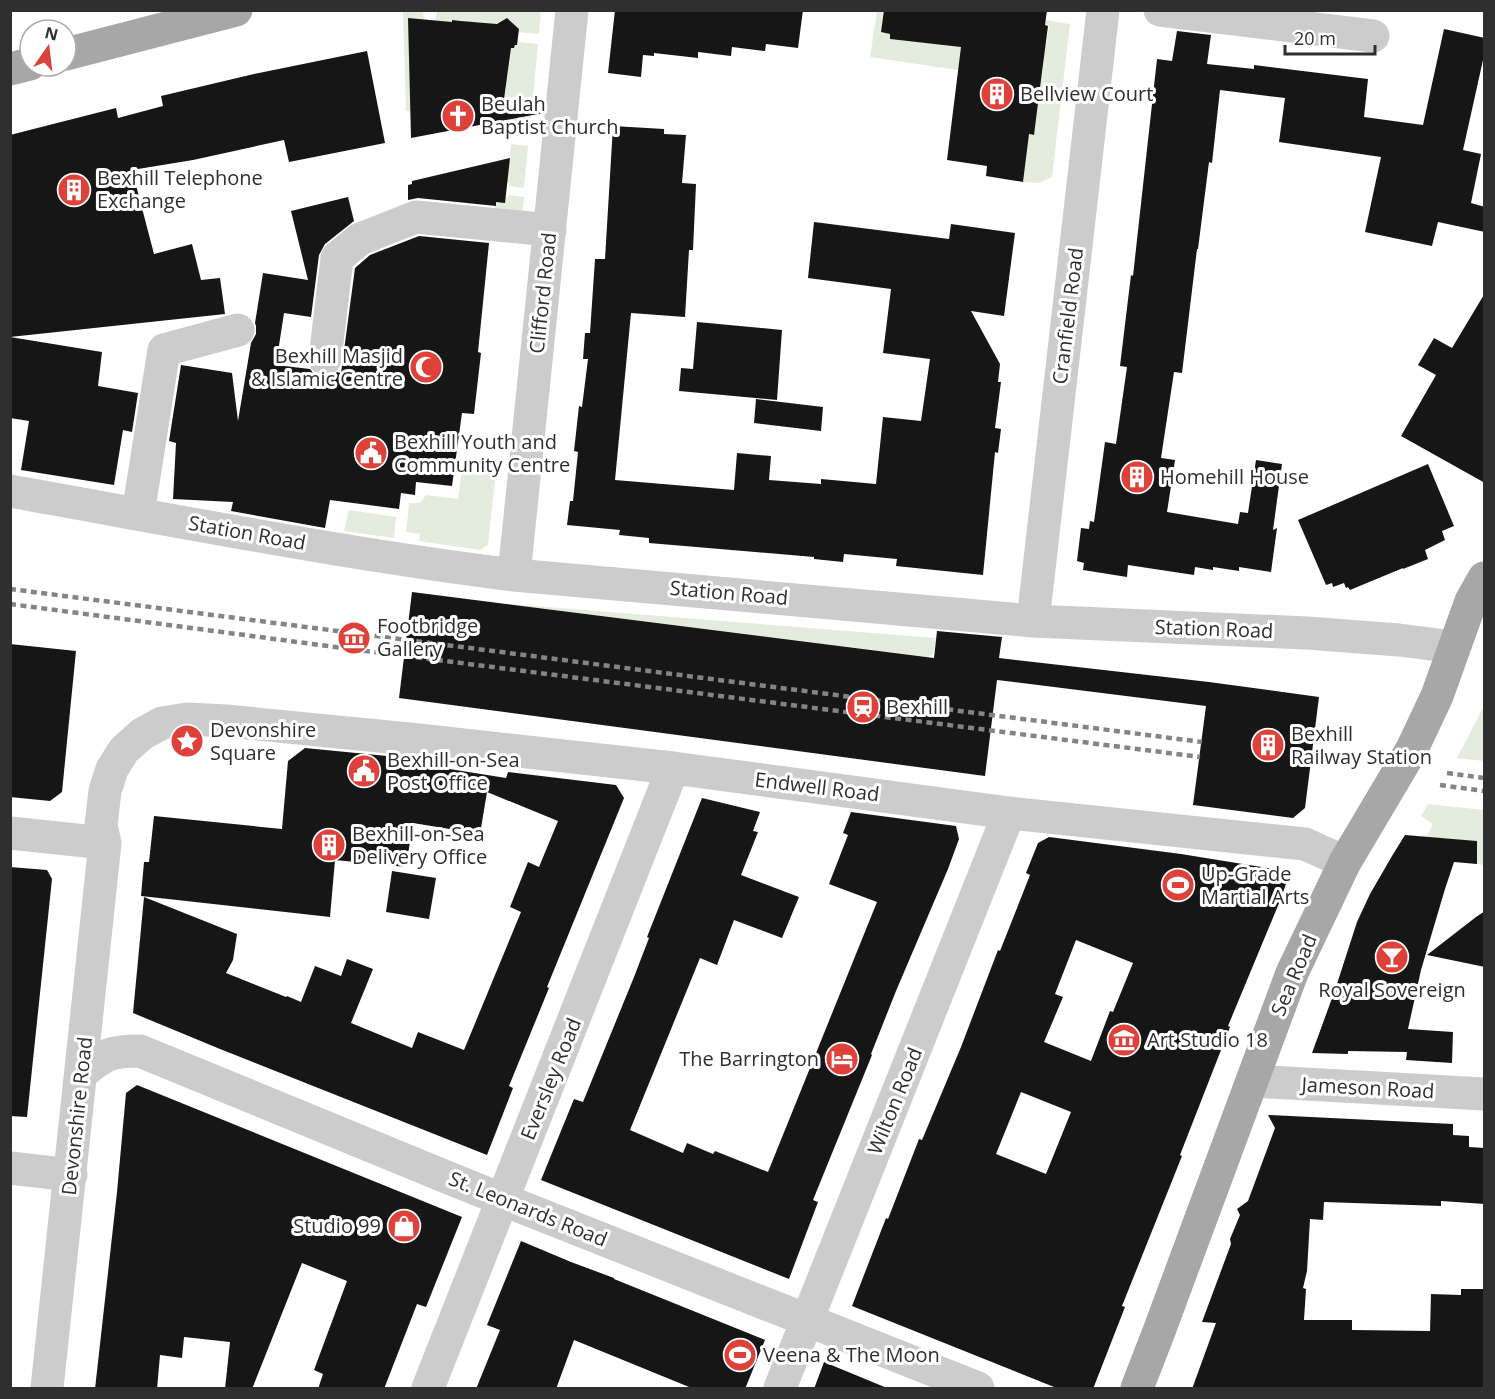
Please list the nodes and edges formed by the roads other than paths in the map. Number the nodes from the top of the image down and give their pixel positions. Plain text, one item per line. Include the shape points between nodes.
1 (236, 10) edge
2 (572, 10) edge
3 (1103, 10) edge
4 (1160, 10) edge
5 (1372, 36) dead end
6 (78, 51) edge
7 (550, 230) junction
8 (238, 330) dead end
9 (325, 359) dead end
10 (10, 491) edge
11 (138, 514) junction
12 (514, 575) junction
13 (1485, 578) edge
14 (1033, 621) junction
15 (1454, 647) junction
16 (674, 768) junction
17 (1009, 813) junction
18 (10, 833) edge
19 (105, 843) junction
20 (1345, 862) junction
21 (82, 1073) junction
22 (1252, 1081) junction
23 (1485, 1094) edge
24 (10, 1168) edge
25 (71, 1175) junction
26 (503, 1199) junction
27 (806, 1321) junction
28 (47, 1389) edge
29 (428, 1389) edge
30 (780, 1389) edge
31 (978, 1389) edge
32 (1137, 1389) edge

1 - 6 main road
2 - 7 street, Clifford Road
3 - 14 street, Cranfield Road
4 - 5 street
7 - 9 street via 416,217 360,239 337,258
7 - 12 street, Clifford Road
8 - 11 street via 164,350
10 - 11 street, Station Road
11 - 12 street, Station Road
12 - 14 street, Station Road
13 - 15 main road, Sea Road
14 - 15 street, Station Road via 1307,633
15 - 20 main road, Sea Road via 1412,749
16 - 17 street, Endwell Road
16 - 19 street, Endwell Road via 397,737 187,719 162,723 124,750 105,791
16 - 26 street, Eversley Road
17 - 20 street, Endwell Road via 1305,844
17 - 27 street, Wilton Road
18 - 19 street
19 - 21 street, Devonshire Road
20 - 22 main road, Sea Road via 1292,974
21 - 25 street, Devonshire Road
21 - 26 street, St. Leonards Road via 101,1058 119,1051 140,1051
22 - 23 street, Jameson Road
22 - 32 main road, Sea Road
24 - 25 street
25 - 28 street, Devonshire Road
26 - 27 street, St. Leonards Road
26 - 29 street, Eversley Road
27 - 30 street, Wilton Road
27 - 31 street, St. Leonards Road

